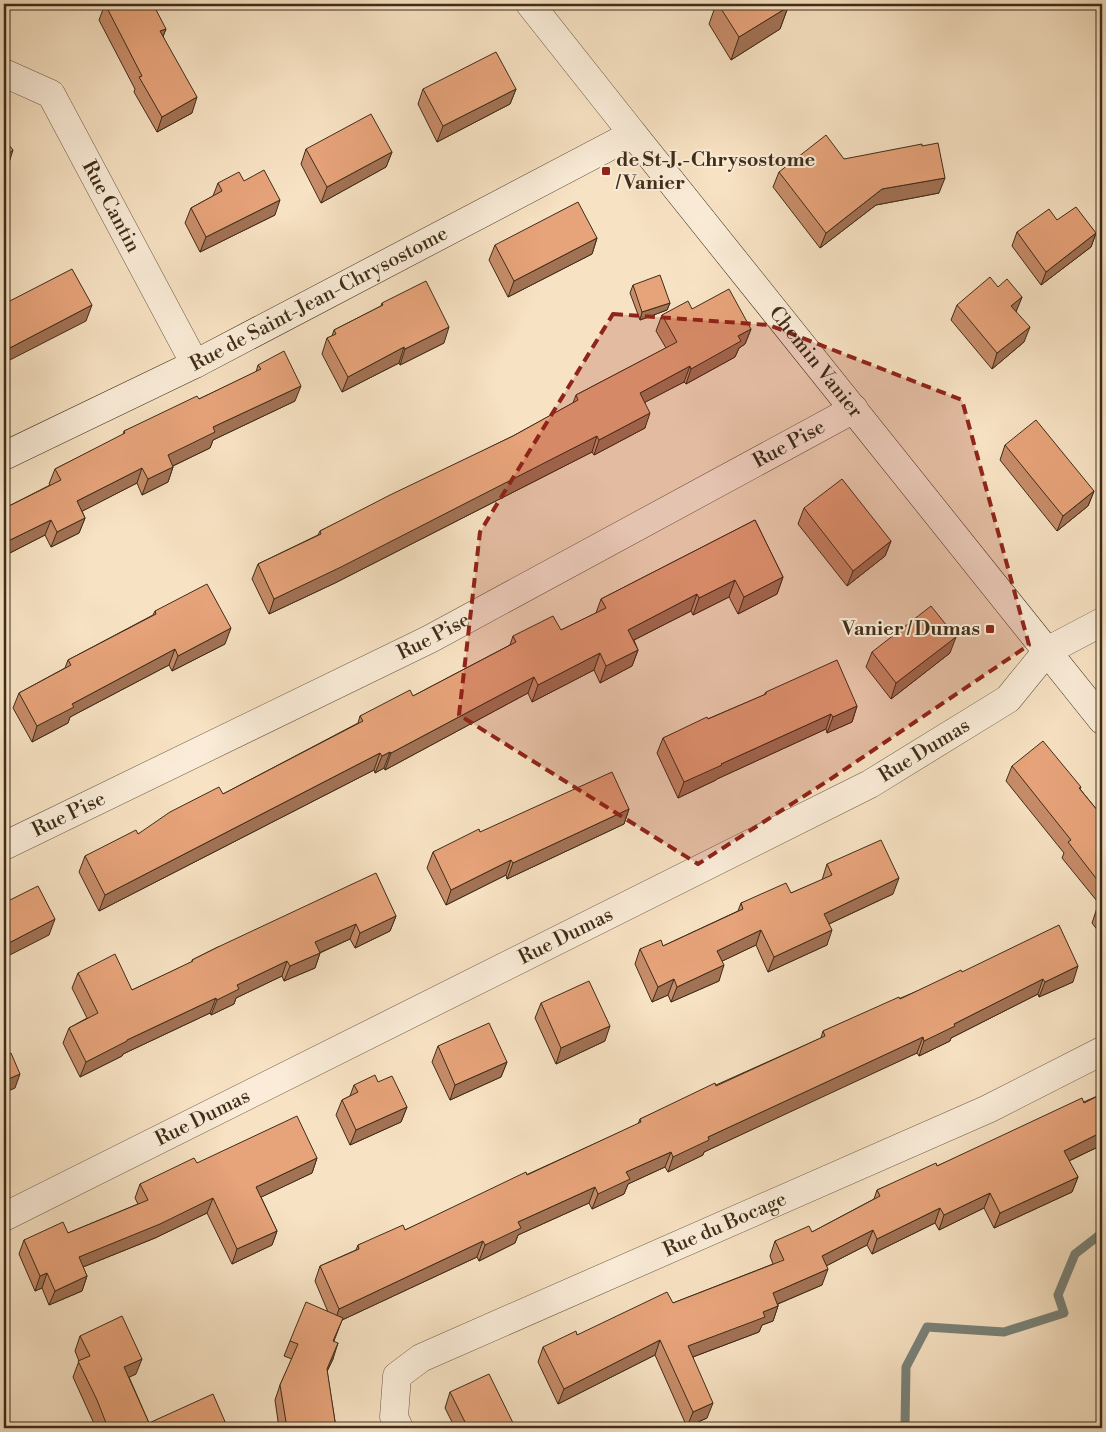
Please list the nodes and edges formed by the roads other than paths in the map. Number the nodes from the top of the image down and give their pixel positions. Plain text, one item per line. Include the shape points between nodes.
1 (530, 4) edge
2 (4, 72) edge
3 (632, 134) junction
4 (195, 364) junction
5 (854, 409) junction
6 (4, 456) edge
7 (1102, 622) edge
8 (1047, 651) junction
9 (1102, 720) edge
10 (4, 846) edge
11 (1102, 1051) edge
12 (4, 1217) edge
13 (399, 1428) edge

1 - 3 street, Chemin Vanier
2 - 4 street, Rue Cantin via 51,94
3 - 4 street, Rue de Saint-Jean-Chrysostome
3 - 5 street, Chemin Vanier
4 - 6 street, Rue de Saint-Jean-Chrysostome
5 - 8 street, Chemin Vanier
5 - 10 street, Rue Pise via 430,639
7 - 8 street, Rue Dumas
8 - 9 street, Chemin Vanier
8 - 12 street, Rue Dumas via 1008,699 870,784
11 - 13 street, Rue du Bocage via 988,1109 421,1358 397,1376 394,1417

